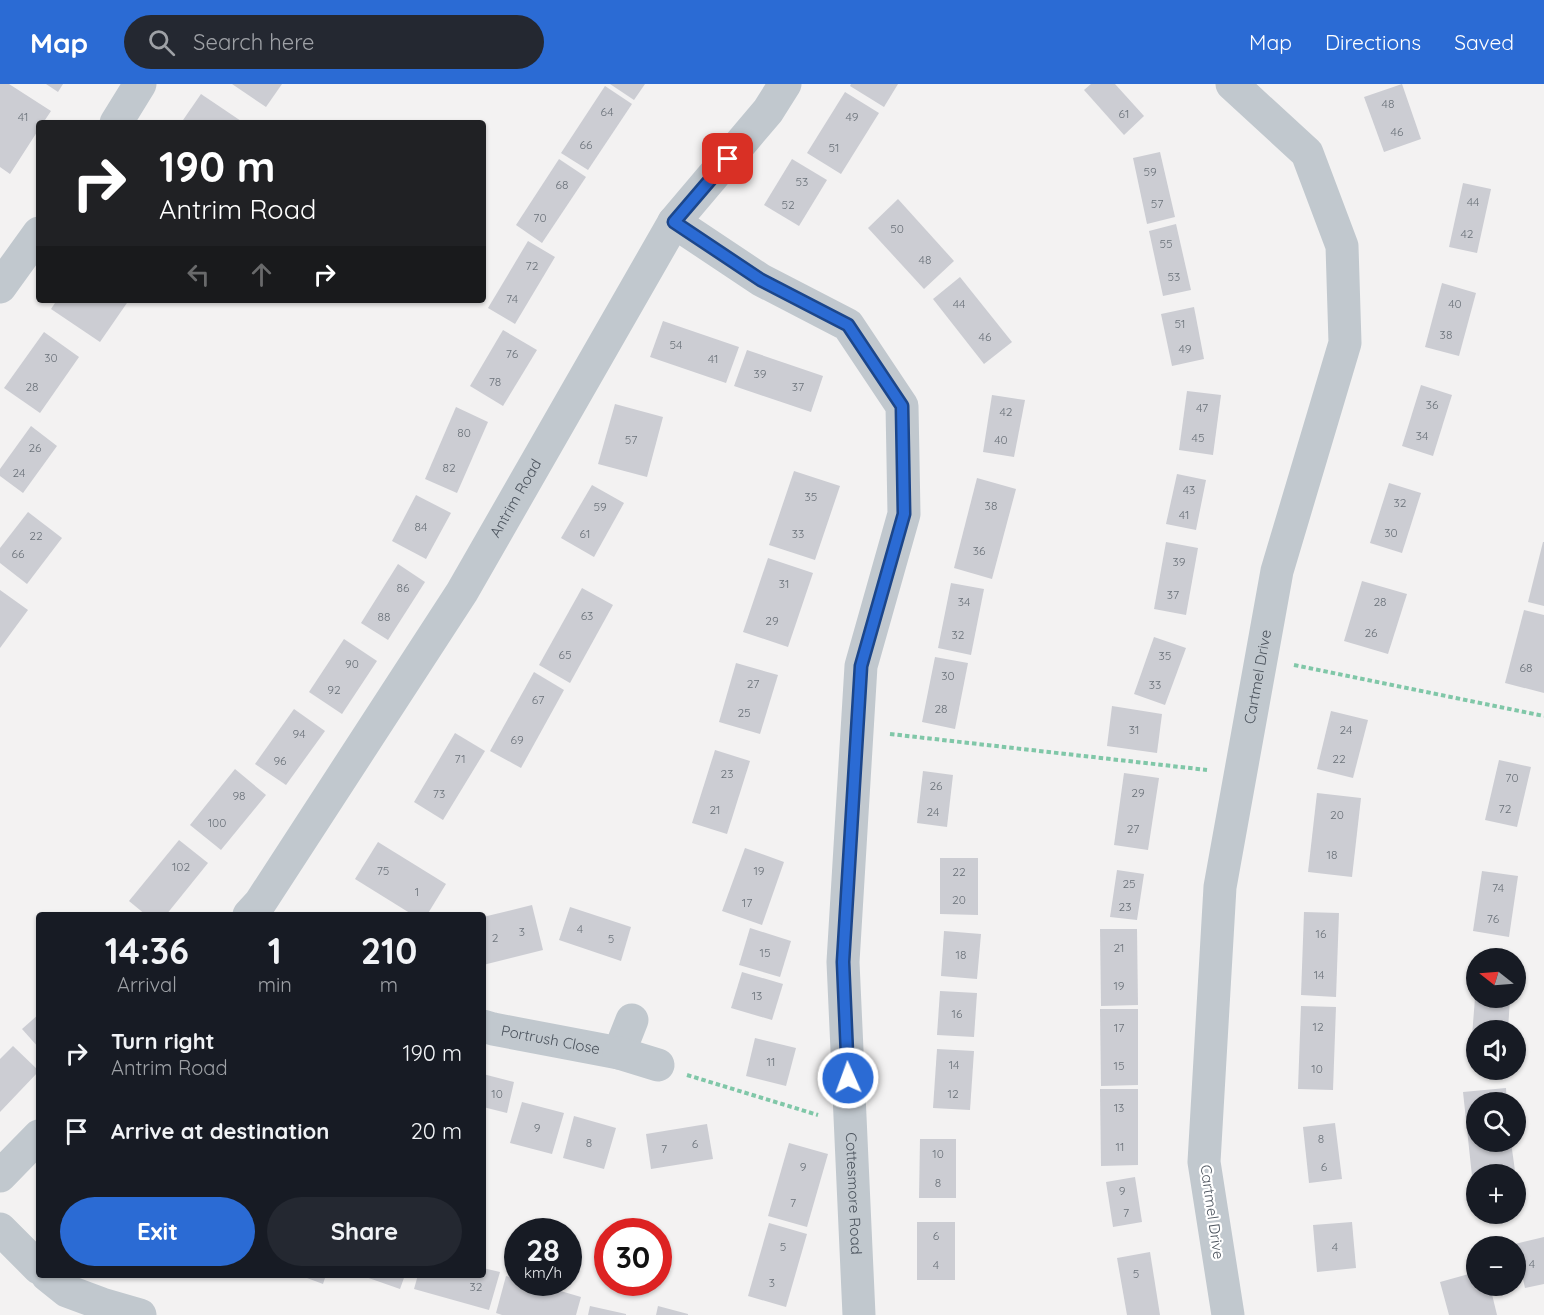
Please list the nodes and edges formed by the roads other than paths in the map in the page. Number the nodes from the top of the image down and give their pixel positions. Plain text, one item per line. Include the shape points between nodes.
1 (140, 84) edge
2 (785, 84) edge
3 (1232, 84) edge
4 (118, 120) edge
5 (674, 222) junction
6 (36, 237) edge
7 (0, 287) edge
8 (261, 911) edge
9 (632, 1020) dead end
10 (486, 1027) edge
11 (619, 1053) junction
12 (658, 1065) road end
13 (36, 1139) edge
14 (0, 1176) edge
15 (0, 1229) edge
16 (36, 1265) edge
17 (51, 1278) edge
18 (140, 1315) edge
19 (858, 1315) edge
20 (1228, 1315) edge

1 - 4 street
2 - 5 street, Antrim Road via 768,111
3 - 20 street, Cartmel Drive via 1307,153 1342,246 1345,343 1277,571 1220,887 1204,1162
5 - 8 street, Antrim Road via 462,592
5 - 19 street, Cottesmore Road via 761,280 848,325 902,406 904,514 861,666 843,962
6 - 7 street
9 - 11 street, Portrush Close
10 - 11 street, Portrush Close
11 - 12 street, Portrush Close
13 - 14 street
15 - 16 street
17 - 18 street via 67,1291

